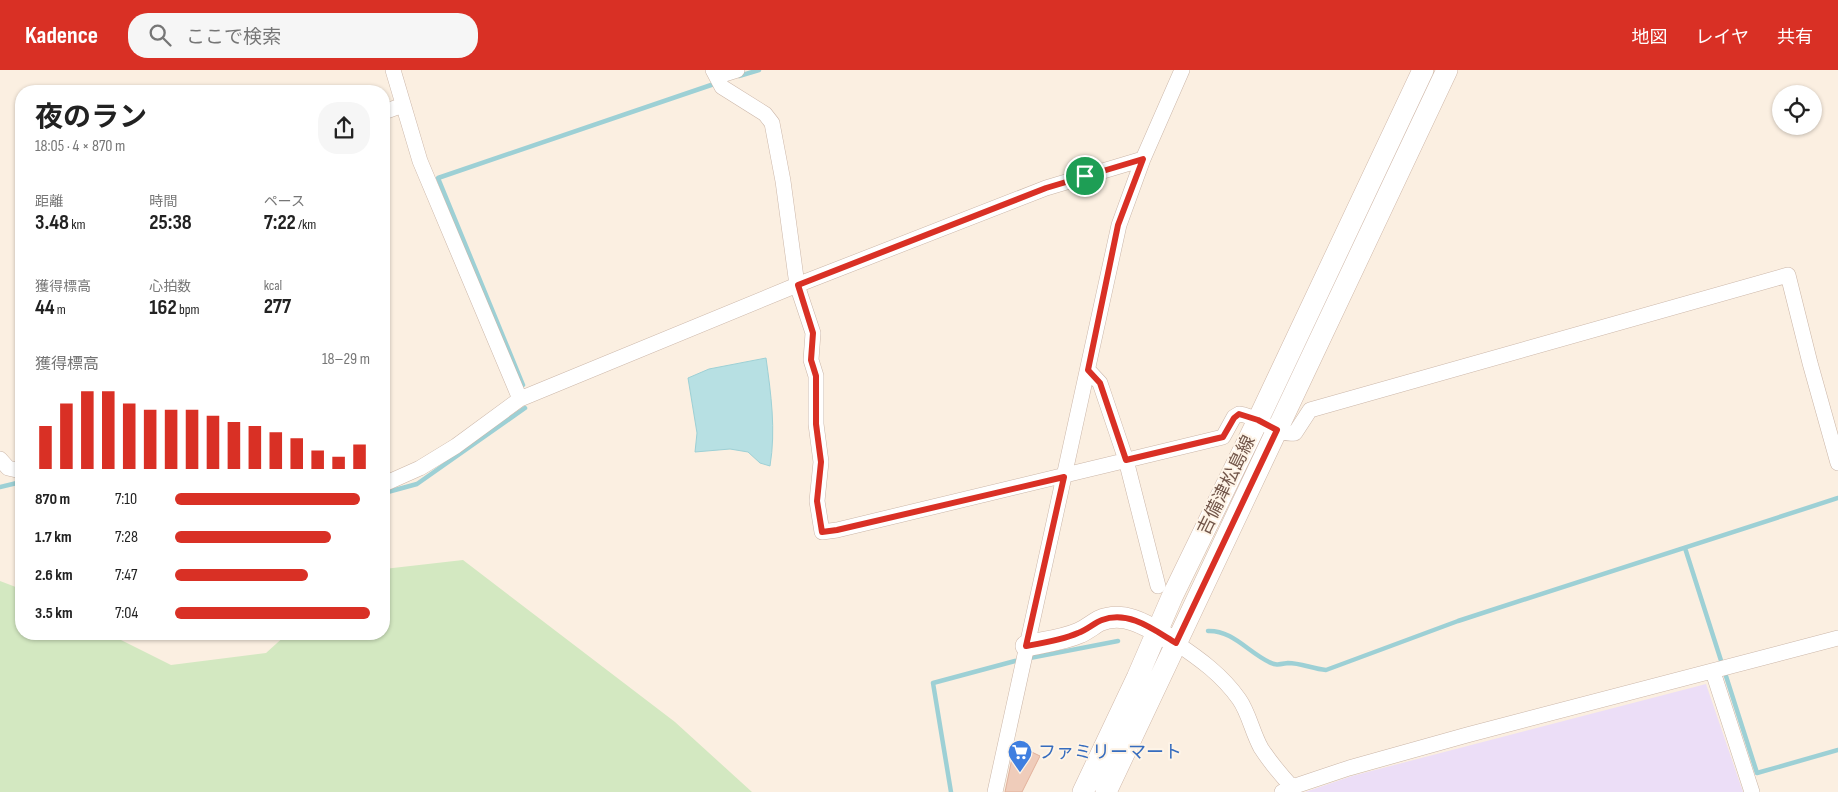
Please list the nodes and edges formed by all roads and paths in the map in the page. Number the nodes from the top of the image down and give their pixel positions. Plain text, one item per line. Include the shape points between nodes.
1 (393, 70) edge
2 (737, 70) edge
3 (1182, 70) edge
4 (1424, 70) edge
5 (1447, 70) edge
6 (718, 78) edge
7 (403, 105) junction
8 (390, 110) edge
9 (1143, 159) junction
10 (798, 285) junction
11 (1088, 370) junction
12 (520, 399) junction
13 (1258, 420) junction
14 (1277, 430) junction
15 (0, 460) edge
16 (1126, 460) junction
17 (1838, 463) edge
18 (15, 470) edge
19 (1064, 477) junction
20 (390, 481) edge
21 (1158, 586) dead end
22 (1157, 631) junction
23 (1838, 638) edge
24 (1176, 643) junction
25 (1025, 654) junction
26 (1720, 670) junction
27 (1287, 789) edge
28 (995, 792) edge
29 (1082, 792) edge
30 (1106, 792) edge
31 (1752, 792) edge

1 - 7 street
2 - 6 street
3 - 9 street
4 - 13 main road, 吉備津松島線
5 - 14 main road, 吉備津松島線
6 - 10 street via 772,123
7 - 8 street
7 - 12 street via 420,161
9 - 10 street via 1046,188
9 - 11 street via 1118,225
10 - 12 street
10 - 19 street via 813,333 811,360 816,376 816,424 821,462 817,501 822,532
11 - 16 street via 1100,383
11 - 19 street
12 - 20 street via 456,446
13 - 14 street
13 - 16 street via 1239,414 1223,437
13 - 22 main road, 吉備津松島線
14 - 17 street via 1295,433 1310,410 1788,276
14 - 24 main road, 吉備津松島線
15 - 18 street
16 - 19 street
16 - 21 street
19 - 25 street
22 - 24 main road
22 - 25 main road via 1122,617 1112,617
22 - 29 main road, 吉備津松島線
23 - 26 street
24 - 27 street via 1216,671 1240,700 1261,747
24 - 30 main road, 吉備津松島線
25 - 28 street
26 - 27 street via 1467,735 1348,768
26 - 31 street

